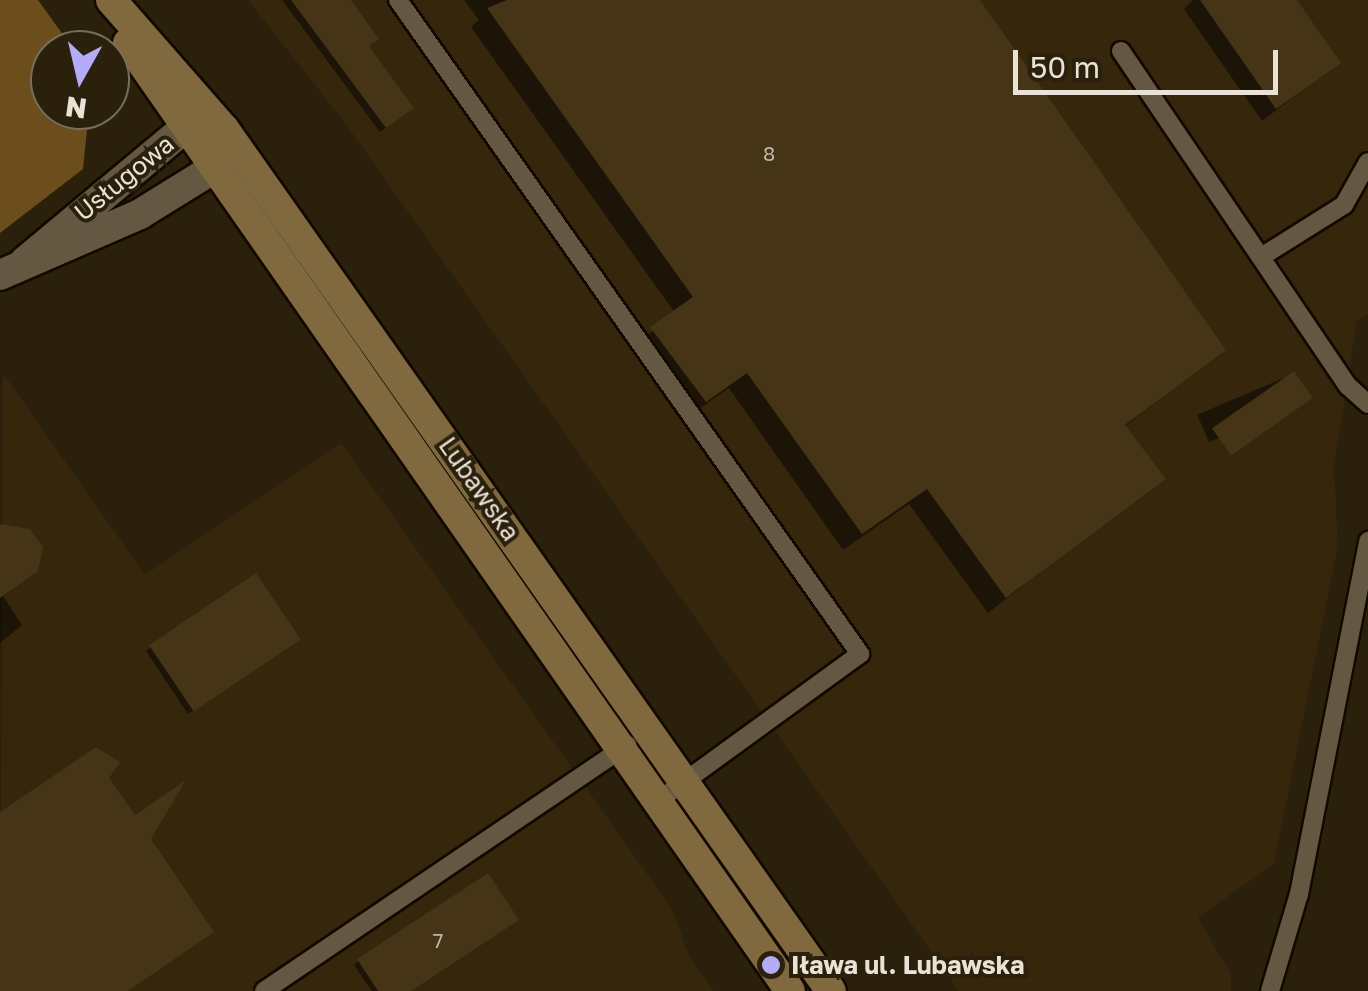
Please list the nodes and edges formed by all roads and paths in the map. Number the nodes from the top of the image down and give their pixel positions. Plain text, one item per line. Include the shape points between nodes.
1 (99, 0) edge
2 (112, 0) edge
3 (398, 0) edge
4 (1121, 51) dead end
5 (185, 128) junction
6 (224, 129) junction
7 (1368, 162) edge
8 (213, 168) junction
9 (1261, 257) junction
10 (12, 269) edge
11 (1368, 404) edge
12 (1368, 541) edge
13 (650, 731) junction
14 (622, 750) junction
15 (686, 781) junction
16 (658, 801) junction
17 (264, 991) edge
18 (790, 991) edge
19 (831, 991) edge
20 (1270, 991) edge

1 - 5 main road, Lubawska
2 - 6 main road, Lubawska
3 - 15 lane via 860,654
4 - 9 lane
5 - 6 street, Usługowa
5 - 8 main road, Lubawska
5 - 10 street, Usługowa
6 - 8 street, Usługowa
6 - 13 main road, Lubawska
7 - 9 lane via 1344,205
8 - 10 street, Usługowa via 140,214
8 - 14 main road, Lubawska
9 - 11 lane via 1348,386
12 - 20 lane via 1298,894
13 - 14 lane
13 - 15 main road, Lubawska
14 - 16 main road, Lubawska
14 - 17 lane
15 - 16 lane
15 - 19 main road, Lubawska
16 - 18 main road, Lubawska

